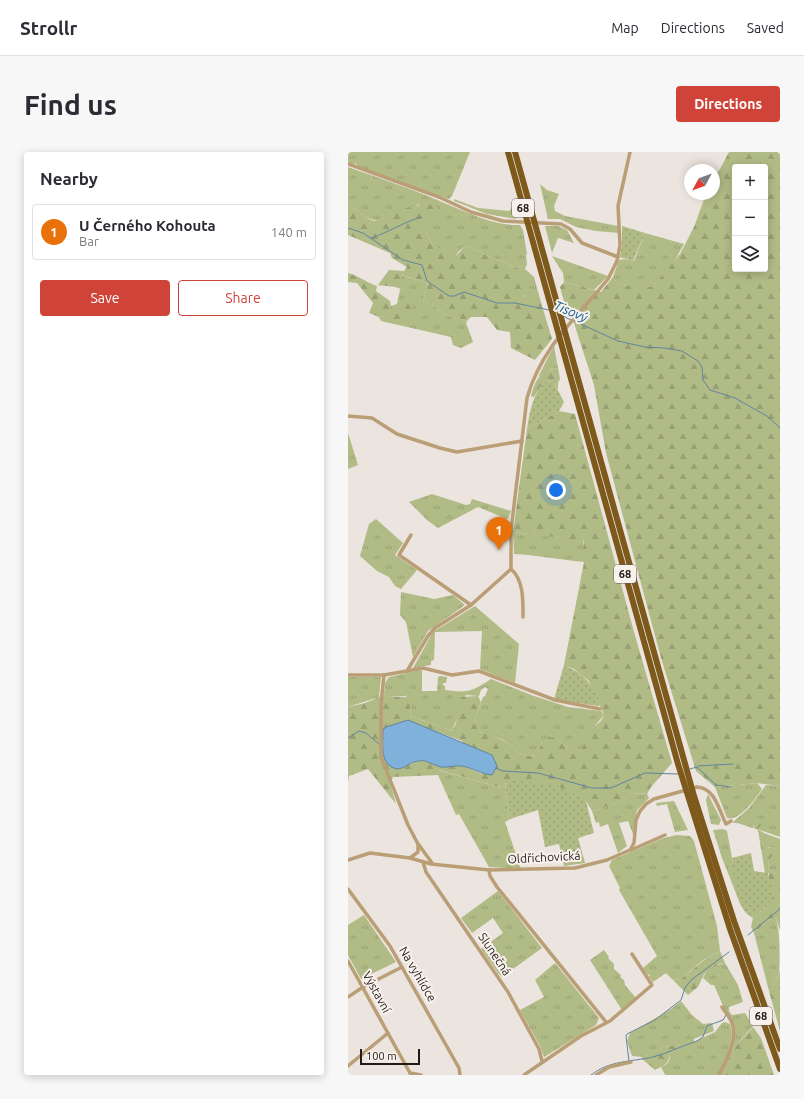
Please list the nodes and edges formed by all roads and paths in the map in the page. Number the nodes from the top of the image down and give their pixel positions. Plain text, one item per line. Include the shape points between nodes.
1 (508, 152) edge
2 (515, 152) edge
3 (630, 152) edge
4 (348, 164) edge
5 (618, 257) junction
6 (548, 285) junction
7 (348, 416) edge
8 (522, 441) junction
9 (411, 535) dead end
10 (511, 569) junction
11 (471, 605) junction
12 (523, 617) dead end
13 (407, 671) junction
14 (348, 675) edge
15 (384, 675) junction
16 (600, 709) dead end
17 (691, 797) junction
18 (731, 821) dead end
19 (665, 835) dead end
20 (418, 844) junction
21 (630, 850) junction
22 (410, 858) junction
23 (348, 860) edge
24 (423, 862) junction
25 (432, 863) junction
26 (489, 870) junction
27 (348, 889) edge
28 (632, 954) dead end
29 (348, 961) edge
30 (402, 967) junction
31 (363, 988) junction
32 (348, 997) edge
33 (722, 1007) dead end
34 (606, 1022) junction
35 (388, 1033) junction
36 (780, 1049) edge
37 (542, 1061) junction
38 (631, 1062) dead end
39 (348, 1066) edge
40 (780, 1069) edge
41 (409, 1074) edge
42 (421, 1075) edge
43 (460, 1075) edge
44 (524, 1075) edge
45 (596, 1075) edge
46 (719, 1075) edge

1 - 6 highway, 68
2 - 6 highway, 68
3 - 5 street via 618,206 621,240
4 - 5 street via 439,197 471,212 512,222 566,226 582,243
5 - 8 street via 608,279 551,345 539,365 527,398
6 - 17 highway, 68
7 - 8 street via 372,418 397,434 447,451 457,452
8 - 10 street via 511,530
9 - 11 street via 399,554
10 - 11 street
10 - 12 street via 517,575
11 - 13 street via 435,628
13 - 15 street
13 - 16 street via 423,668 452,675 479,671 555,700
14 - 15 street
15 - 20 street via 381,756
17 - 36 highway, 68
17 - 40 highway, 68 via 732,936
18 - 21 street via 726,824 708,790 703,787 691,788 654,799 640,811 636,820 634,843
19 - 21 street, Oldřichovická
20 - 22 street via 416,855
20 - 25 street
21 - 26 street, Oldřichovická via 607,860 576,868
22 - 23 street, Oldřichovická via 370,853
22 - 24 street, Oldřichovická
24 - 25 street, Oldřichovická
24 - 37 street, Slunečná via 426,872 508,992 539,1049
25 - 26 street, Oldřichovická
26 - 34 street via 498,887
27 - 30 street, Na vyhlídce via 390,946
28 - 34 street via 652,985
29 - 31 street, Výstavní
30 - 31 street
30 - 43 street, Na vyhlídce via 460,1068
31 - 32 street
31 - 35 street, Výstavní
33 - 46 street via 732,1023 734,1034
34 - 37 street
35 - 39 street
35 - 41 street, Výstavní
37 - 44 street
38 - 45 street via 609,1067
41 - 42 street

